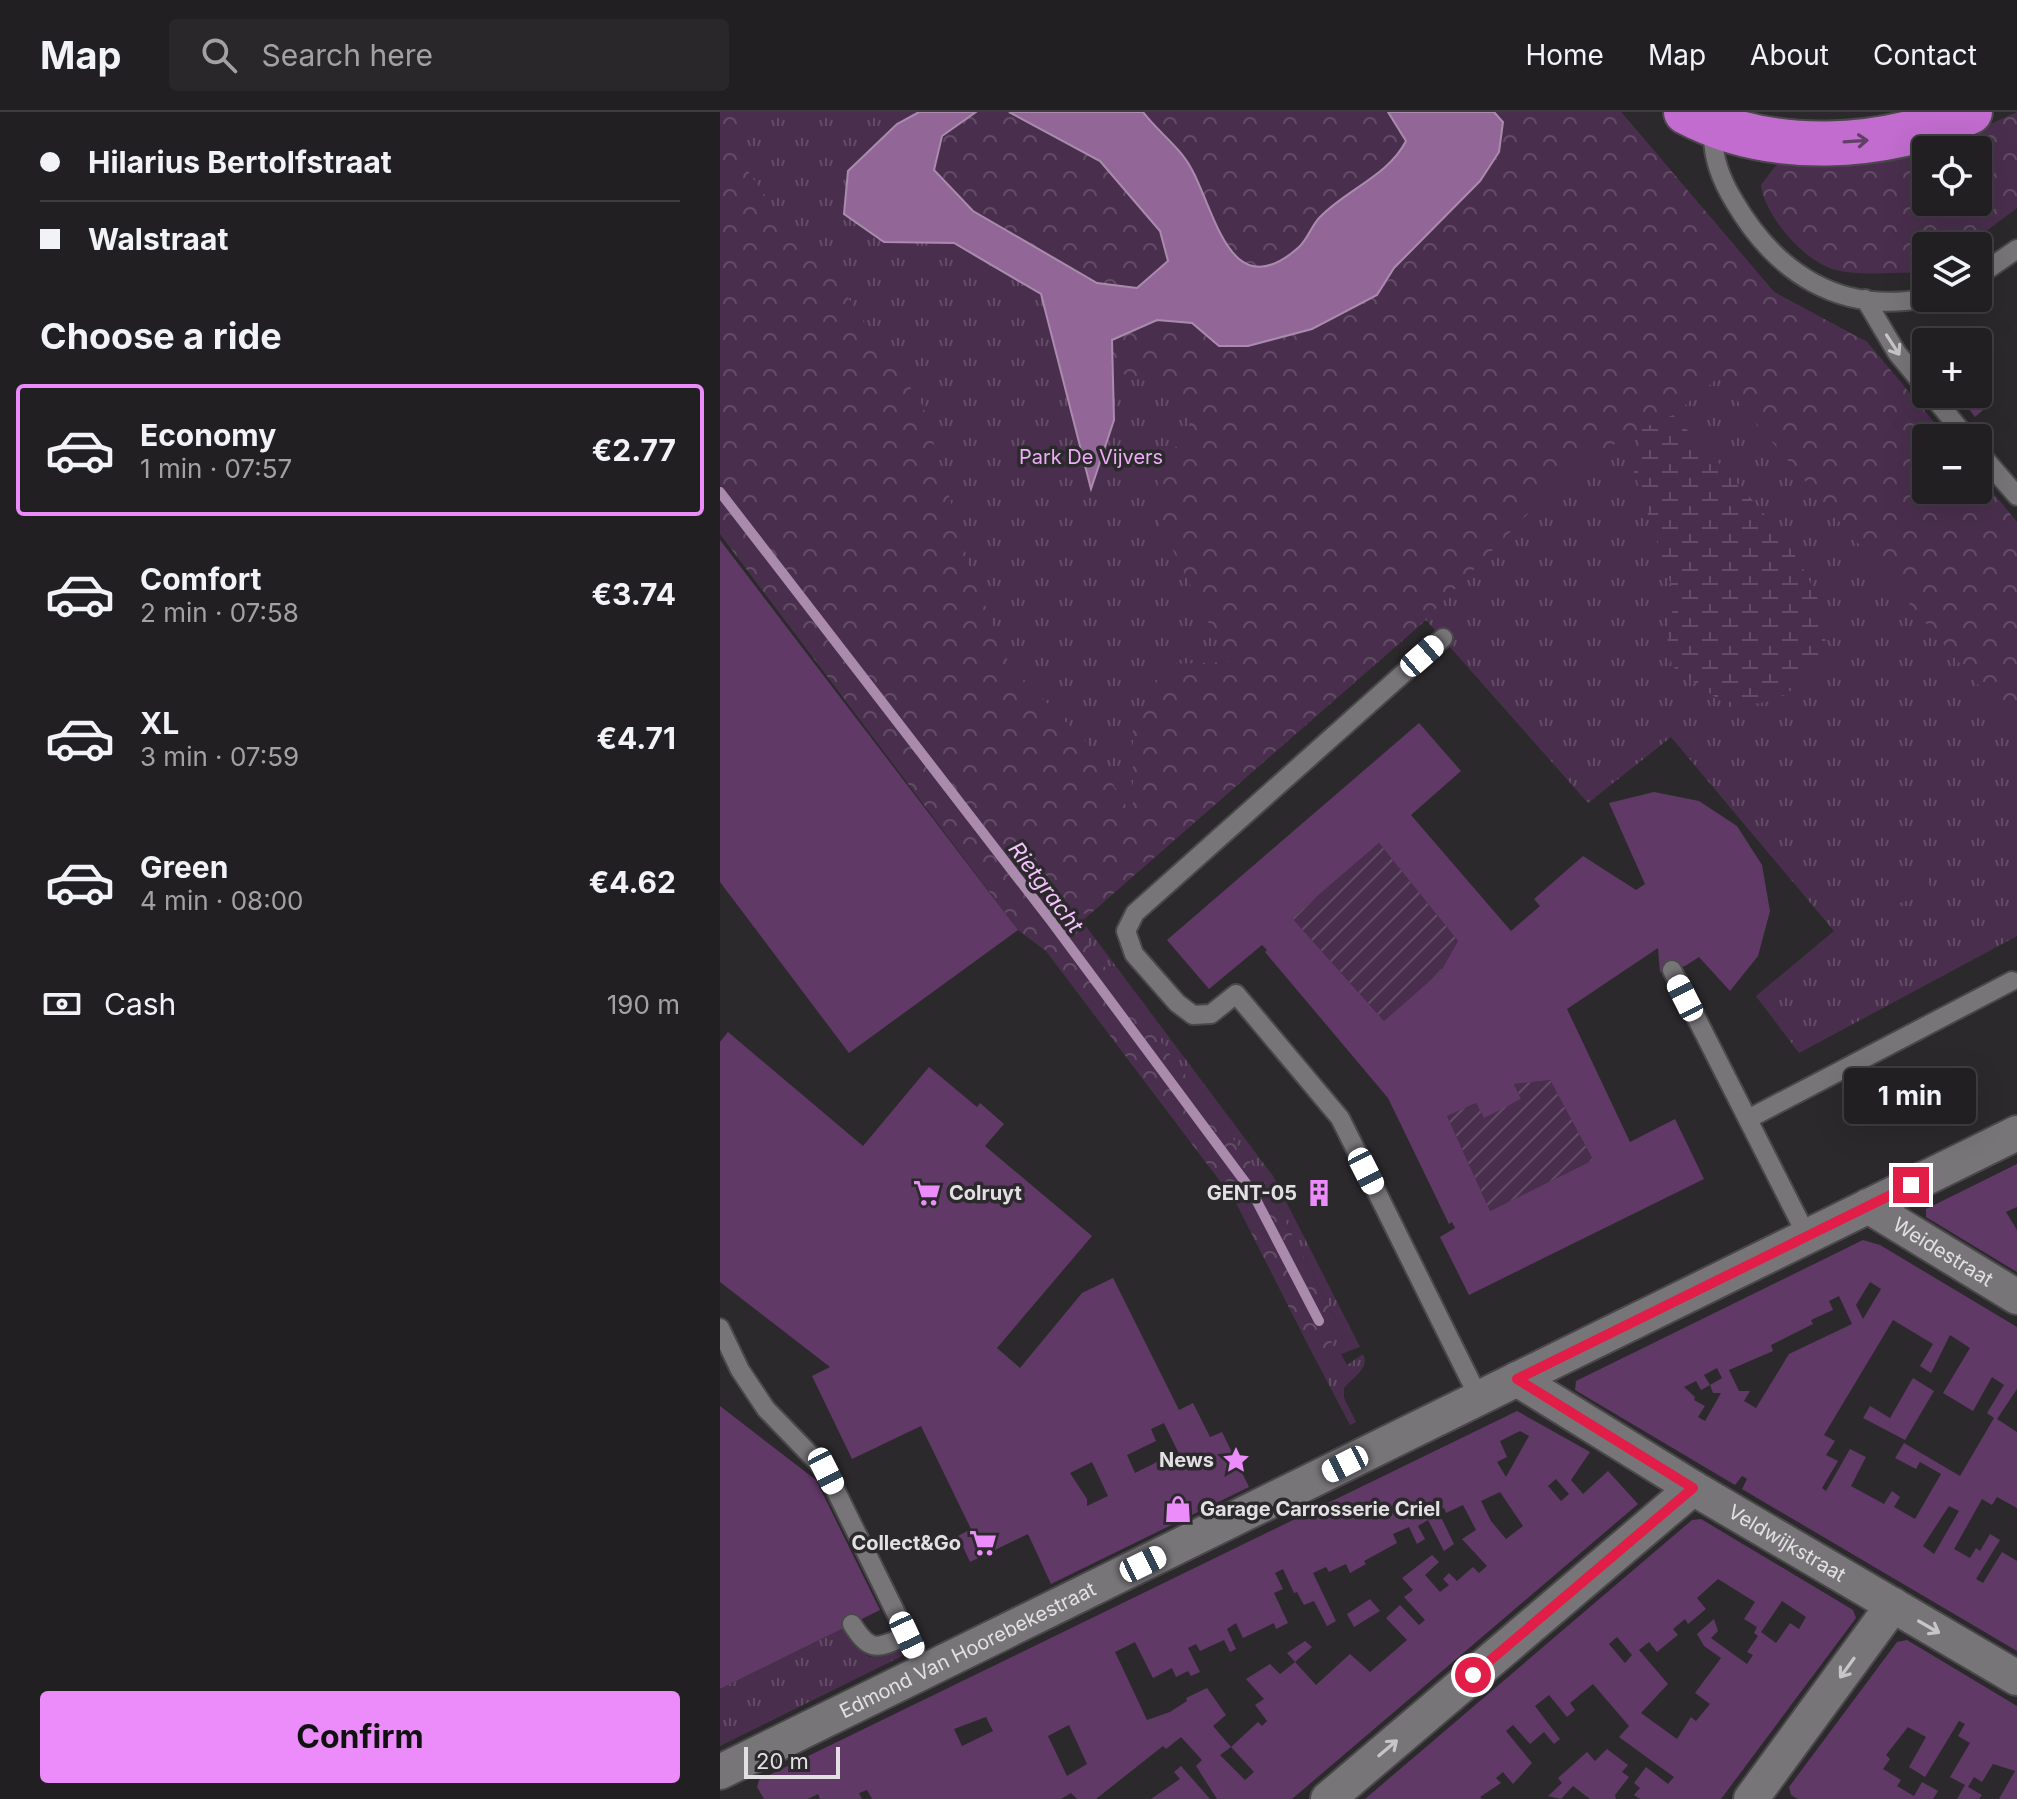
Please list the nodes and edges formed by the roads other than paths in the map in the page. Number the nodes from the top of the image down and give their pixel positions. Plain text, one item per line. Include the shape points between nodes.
1 (1970, 112) edge
2 (1706, 117) edge
3 (2017, 249) edge
4 (1992, 266) edge
5 (1865, 299) junction
6 (1912, 300) edge
7 (1912, 371) edge
8 (1942, 408) edge
9 (1956, 424) edge
10 (1992, 467) edge
11 (2017, 496) edge
12 (1443, 638) dead end
13 (1672, 970) dead end
14 (2012, 981) dead end
15 (1748, 1119) junction
16 (2017, 1133) edge
17 (1868, 1206) junction
18 (1807, 1236) junction
19 (2017, 1297) edge
20 (720, 1328) edge
21 (1517, 1379) junction
22 (1479, 1398) junction
23 (1693, 1488) junction
24 (1893, 1605) junction
25 (852, 1624) dead end
26 (907, 1635) junction
27 (925, 1672) junction
28 (2017, 1678) edge
29 (726, 1780) edge
30 (1328, 1799) edge
31 (1752, 1799) edge

2 -> 1 highway via 1762,139 1821,143 1890,138
2 - 5 lane via 1724,185 1751,231 1785,267 1824,289
3 - 4 lane
5 - 6 lane
5 -> 7 lane
8 - 9 lane
10 - 11 lane
12 - 22 lane via 1135,913 1126,931 1134,954 1193,1015 1211,1014 1236,994 1340,1118
13 - 15 lane
14 - 15 lane
15 - 18 lane
16 - 17 street, Edmond Van Hoorebekestraat
17 - 18 street, Edmond Van Hoorebekestraat
17 - 19 street, Weidestraat
18 - 21 street, Edmond Van Hoorebekestraat
20 - 26 lane via 766,1409 826,1471
21 - 22 street, Edmond Van Hoorebekestraat
21 - 23 street, Veldwijkstraat
22 - 27 street, Edmond Van Hoorebekestraat
23 - 24 street, Veldwijkstraat
30 -> 23 street
24 -> 28 street, Veldwijkstraat
24 -> 31 street
25 - 26 lane via 872,1646
26 - 27 lane
27 - 29 street, Edmond Van Hoorebekestraat

